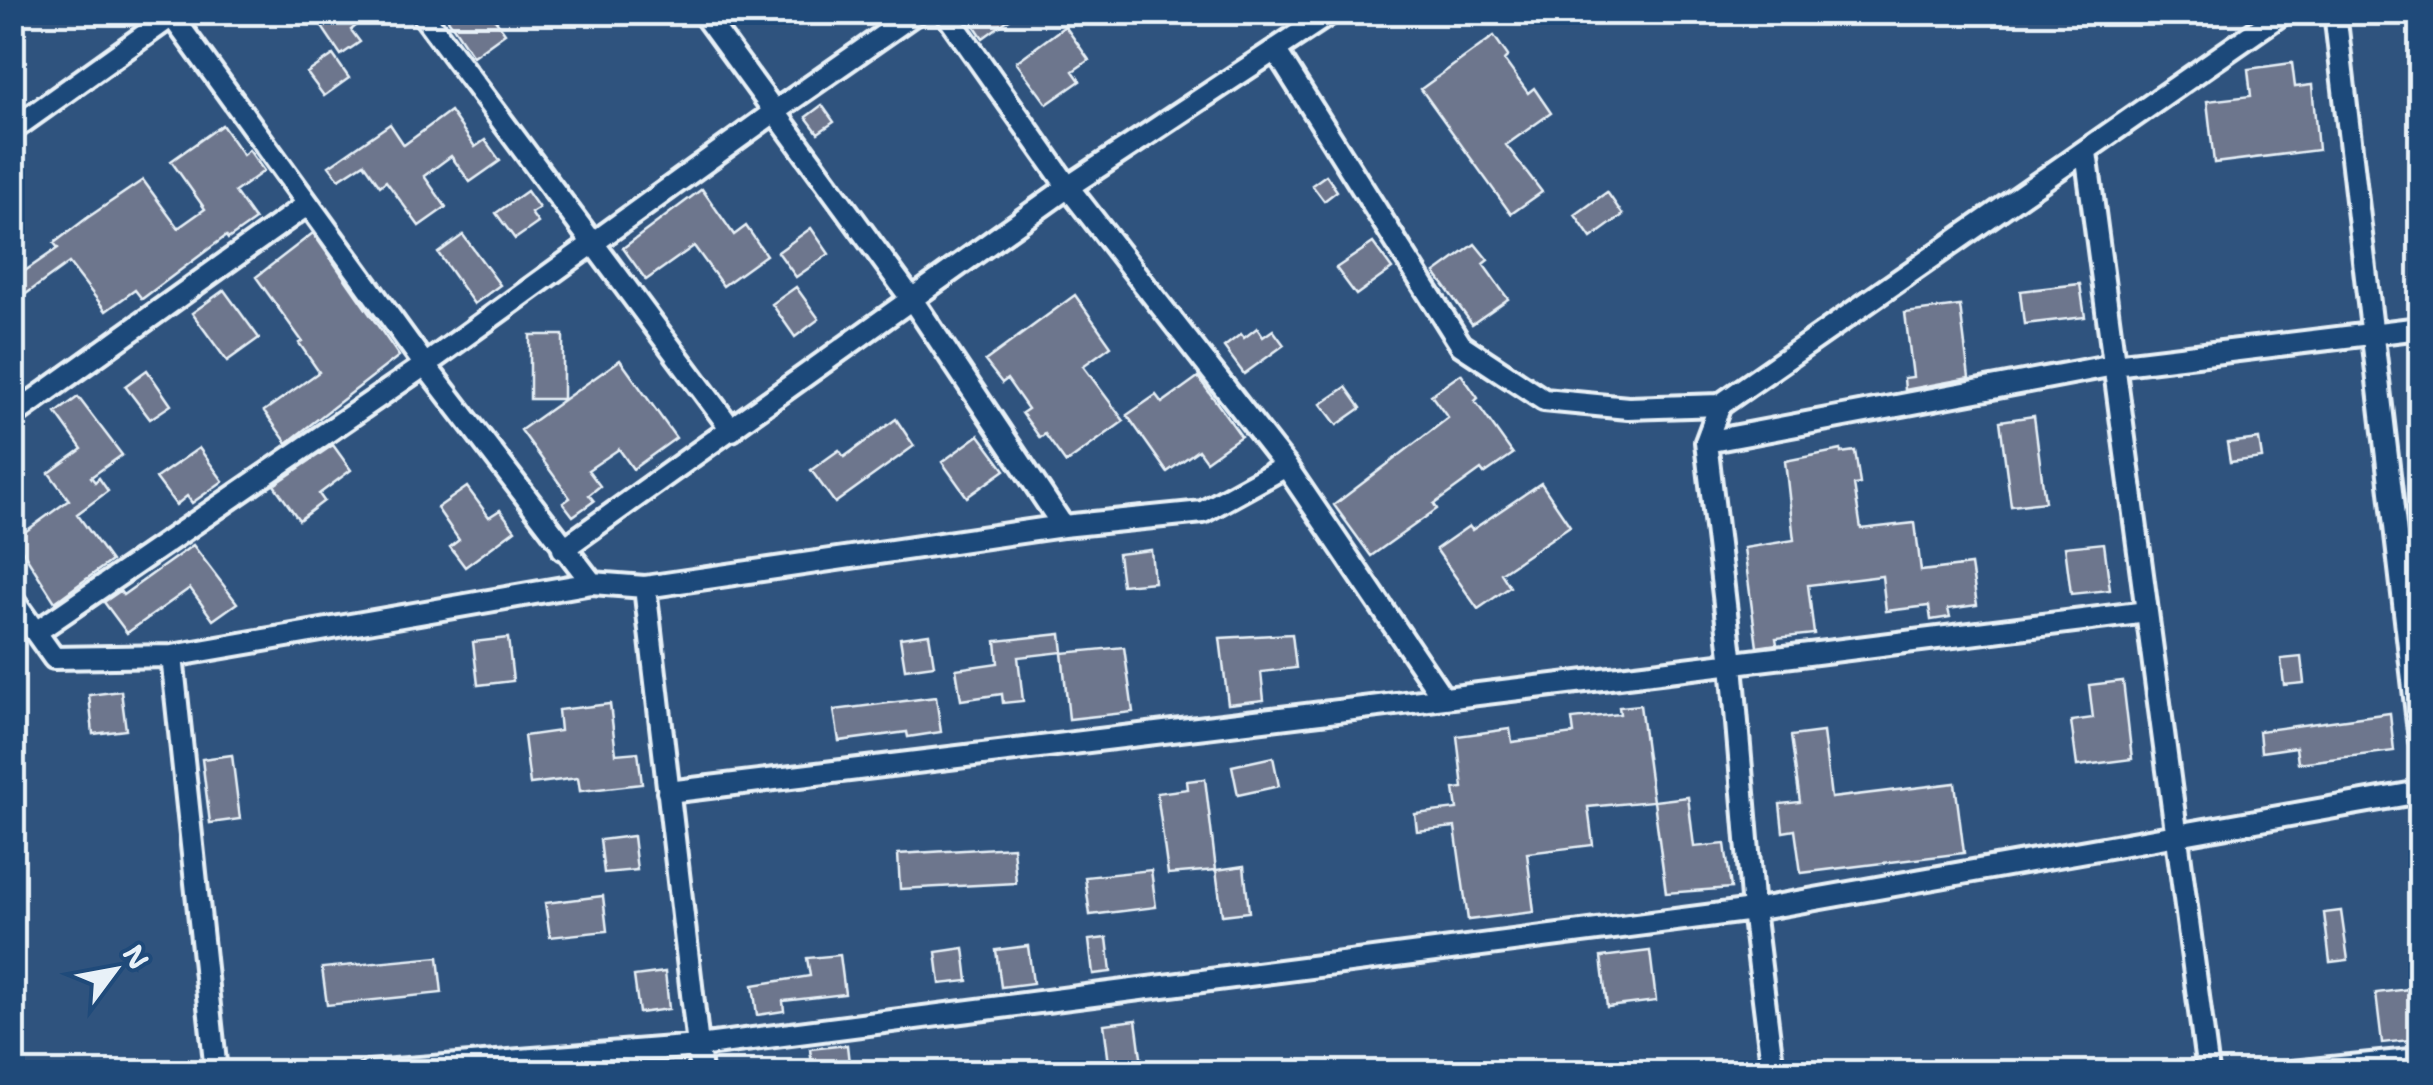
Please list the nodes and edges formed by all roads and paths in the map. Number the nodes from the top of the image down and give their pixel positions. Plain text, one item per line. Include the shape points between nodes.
1 (421, 12) edge
2 (702, 12) edge
3 (917, 12) edge
4 (945, 12) edge
5 (1332, 12) edge
6 (2284, 12) edge
7 (2334, 12) edge
8 (173, 14) edge
9 (1276, 51) junction
10 (774, 112) junction
11 (12, 130) edge
12 (2086, 152) junction
13 (1068, 187) junction
14 (308, 204) junction
15 (594, 242) junction
16 (913, 301) junction
17 (2420, 328) edge
18 (2372, 333) junction
19 (425, 365) junction
20 (2114, 365) junction
21 (1720, 405) junction
22 (12, 416) edge
23 (732, 430) junction
24 (1706, 442) junction
25 (1286, 466) junction
26 (1063, 526) junction
27 (563, 549) junction
28 (592, 583) junction
29 (645, 587) junction
30 (12, 599) edge
31 (2147, 612) junction
32 (36, 632) junction
33 (172, 656) junction
34 (1732, 664) junction
35 (1444, 698) junction
36 (2420, 740) edge
37 (668, 792) junction
38 (2420, 792) edge
39 (2177, 837) junction
40 (1753, 910) junction
41 (698, 1046) junction
42 (2420, 1059) edge
43 (216, 1072) edge
44 (369, 1072) edge
45 (701, 1072) edge
46 (1773, 1072) edge
47 (2208, 1072) edge
48 (2292, 1072) edge

1 - 15 street
2 - 10 street
3 - 10 street
4 - 13 street
5 - 9 street
6 - 12 street
7 - 18 street
8 - 11 street
8 - 14 street
9 - 13 street
9 - 21 street via 1461,345 1544,400 1628,408
10 - 15 street
10 - 16 street
12 - 20 street
12 - 21 street
13 - 16 street
13 - 25 street
14 - 19 street
14 - 22 street
15 - 19 street
15 - 23 street
16 - 23 street
16 - 26 street
17 - 18 street
18 - 20 street
18 - 36 street
19 - 27 street
19 - 32 street
20 - 24 street
20 - 31 street
21 - 24 street
23 - 27 street
24 - 34 street
25 - 26 street via 1203,512
25 - 35 street
26 - 29 street
27 - 28 street
28 - 29 street
28 - 33 street
29 - 37 street
30 - 32 street
31 - 34 street
31 - 39 street
32 - 33 street via 54,658
33 - 43 street
34 - 35 street
34 - 40 street
35 - 37 street
37 - 41 street
38 - 39 street
39 - 40 street
39 - 47 street
40 - 41 street
40 - 46 street
41 - 44 street
41 - 45 street
42 - 48 street

